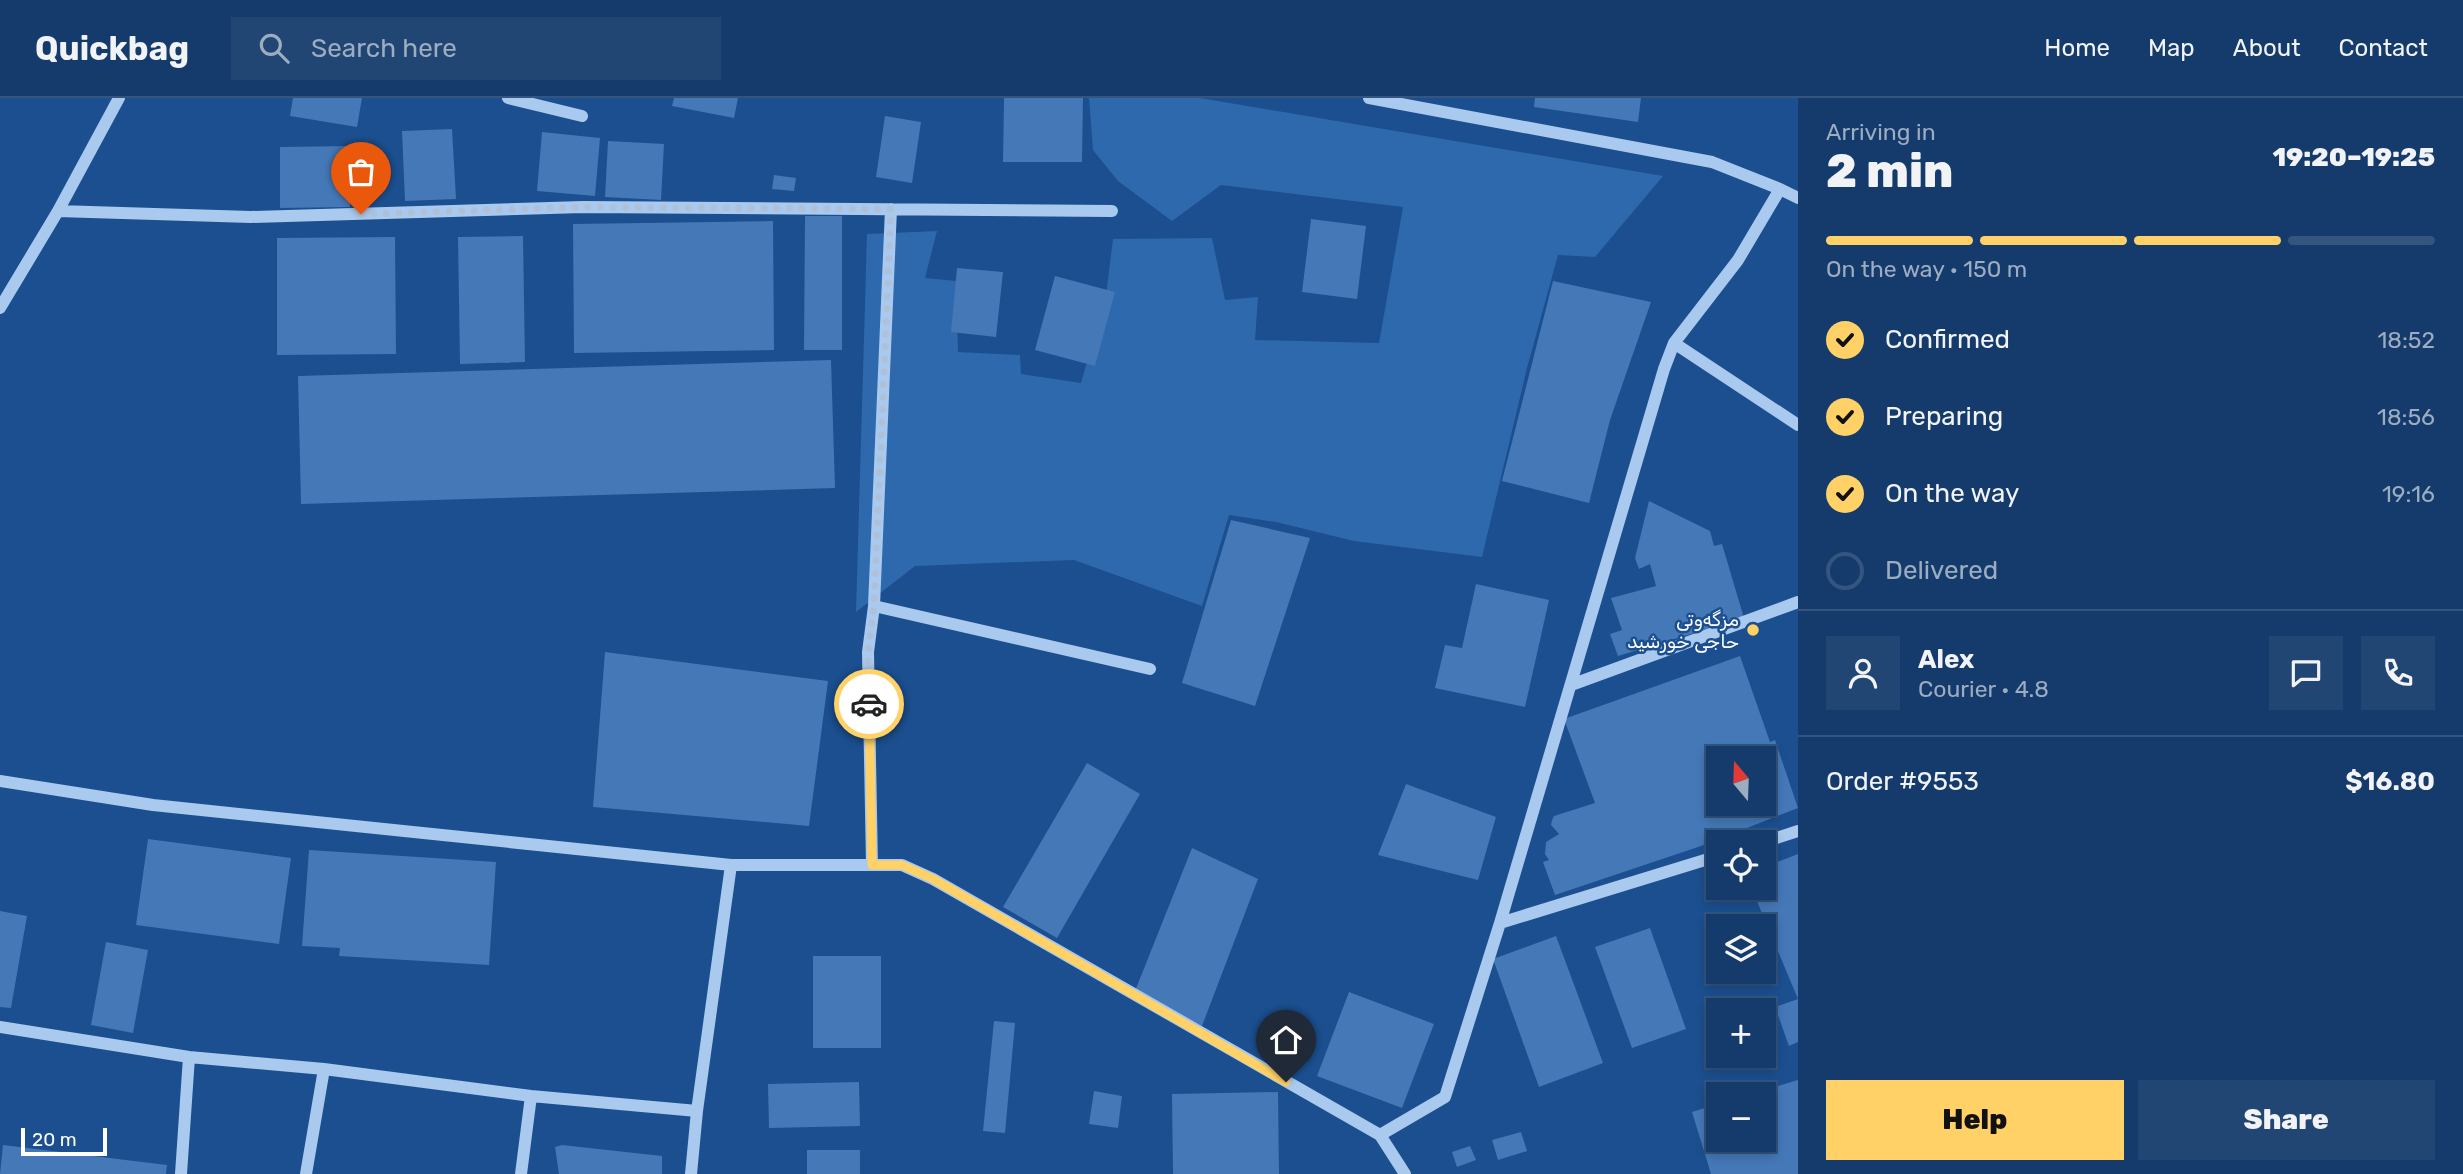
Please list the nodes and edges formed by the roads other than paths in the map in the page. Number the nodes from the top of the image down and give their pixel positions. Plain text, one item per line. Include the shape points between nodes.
1 (119, 98) edge
2 (508, 98) edge
3 (1369, 98) edge
4 (582, 116) dead end
5 (1780, 189) junction
6 (1798, 198) edge
7 (891, 209) junction
8 (58, 211) junction
9 (1112, 211) dead end
10 (0, 308) edge
11 (1674, 343) junction
12 (1798, 425) edge
13 (1798, 602) edge
14 (874, 606) junction
15 (1150, 669) dead end
16 (1570, 685) junction
17 (0, 781) edge
18 (1798, 831) edge
19 (1776, 838) edge
20 (1706, 860) edge
21 (731, 865) junction
22 (872, 865) junction
23 (1500, 923) junction
24 (0, 1027) edge
25 (189, 1057) junction
26 (324, 1069) junction
27 (531, 1096) junction
28 (697, 1111) junction
29 (1380, 1135) junction
30 (181, 1174) edge
31 (306, 1174) edge
32 (521, 1174) edge
33 (691, 1174) edge
34 (1405, 1174) edge

1 - 8 street
2 - 4 street
3 - 5 street via 1712,162
5 - 6 street
5 - 11 street via 1738,260
7 - 8 street via 583,207 251,217
7 - 9 street
7 - 14 street
8 - 10 street
11 - 12 street
11 - 16 street
13 - 16 street
14 - 15 street
14 - 22 street via 868,652
16 - 23 street
17 - 21 street via 153,805
18 - 19 street
20 - 23 street
21 - 22 street
21 - 28 street
22 - 29 street via 902,865 933,879
23 - 29 street via 1445,1097
24 - 25 street
25 - 26 street
25 - 30 street
26 - 27 street
26 - 31 street
27 - 28 street
27 - 32 street
28 - 33 street
29 - 34 street

